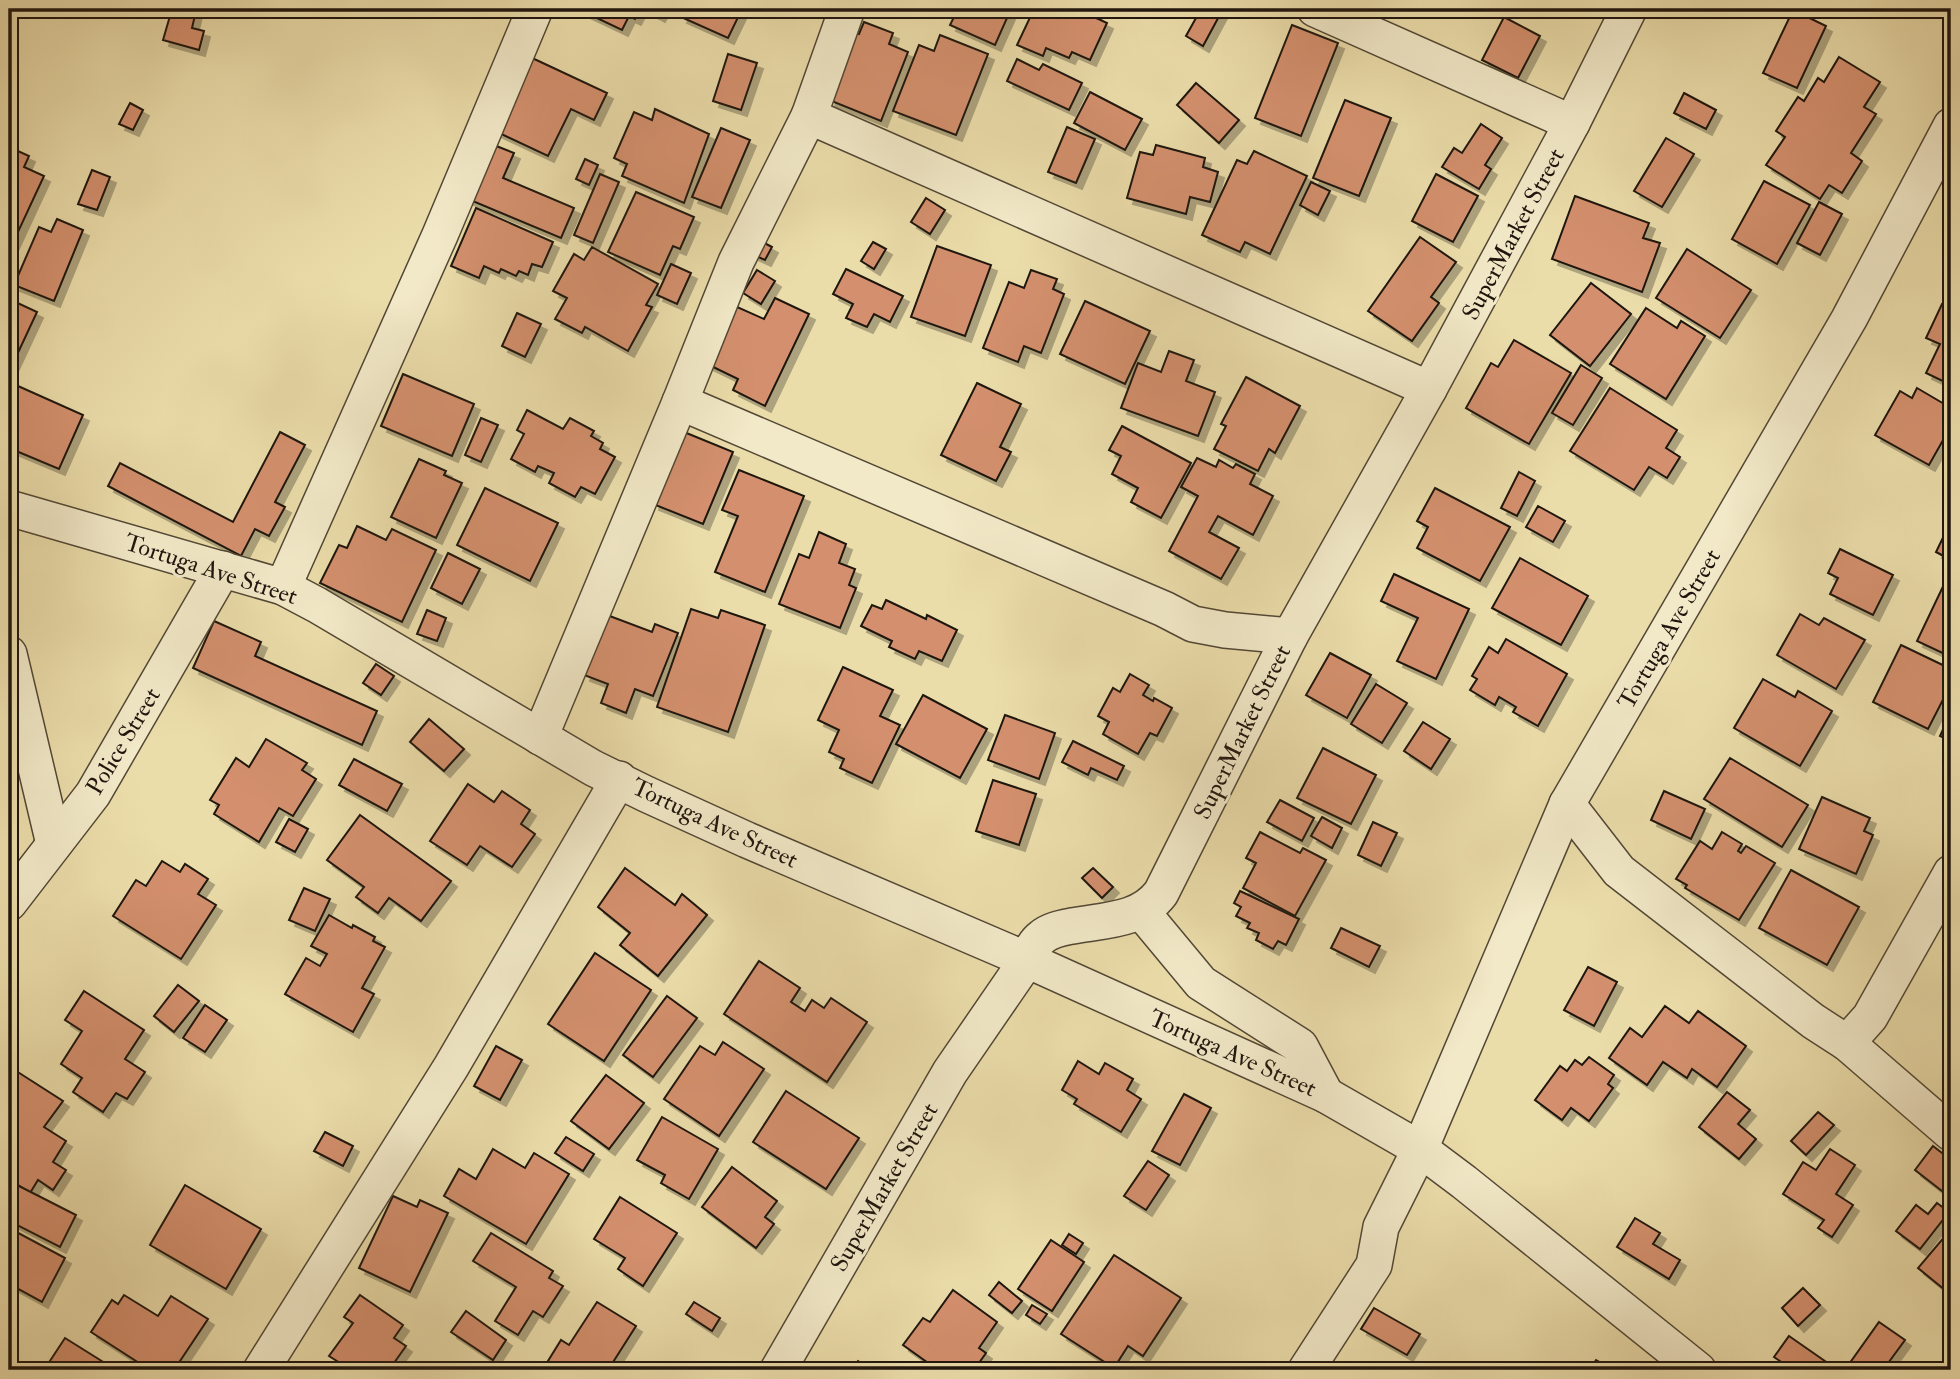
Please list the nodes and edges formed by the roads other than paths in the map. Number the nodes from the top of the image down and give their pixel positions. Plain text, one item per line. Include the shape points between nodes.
1 (535, 9) edge
2 (847, 9) edge
3 (1315, 9) edge
4 (1629, 9) edge
5 (809, 116) junction
6 (1572, 123) junction
7 (1951, 126) edge
8 (1429, 389) junction
9 (680, 402) junction
10 (9, 508) edge
11 (223, 569) junction
12 (283, 587) junction
13 (1290, 636) junction
14 (9, 654) edge
15 (540, 737) junction
16 (619, 779) junction
17 (1567, 804) junction
18 (54, 844) junction
19 (1951, 873) edge
20 (13, 893) edge
21 (1142, 912) junction
22 (1027, 960) junction
23 (1847, 1043) junction
24 (1326, 1095) junction
25 (1951, 1132) edge
26 (1420, 1149) junction
27 (261, 1370) edge
28 (778, 1370) edge
29 (1306, 1370) edge
30 (1698, 1370) edge

1 - 12 street
2 - 5 street
3 - 6 street
4 - 6 street, SuperMarket Street
5 - 8 street
5 - 9 street via 736,262
6 - 8 street, SuperMarket Street
7 - 17 street, Tortuga Ave Street via 1849,320
8 - 13 street, SuperMarket Street
9 - 13 street via 1193,624
9 - 15 street
10 - 11 street, Tortuga Ave Street
11 - 12 street, Tortuga Ave Street
11 - 18 street, Police Street via 93,794
12 - 15 street, Tortuga Ave Street
13 - 21 street, SuperMarket Street via 1161,893
14 - 18 street
15 - 16 street, Tortuga Ave Street
16 - 22 street, Tortuga Ave Street via 747,840
16 - 27 street via 451,1067
17 - 23 street via 1619,871
17 - 26 street, Tortuga Ave Street
18 - 20 street, Police Street
19 - 23 street via 1870,1017
21 - 22 street, SuperMarket Street via 1054,930 1042,936
21 - 24 street via 1202,983 1300,1046
22 - 24 street, Tortuga Ave Street
22 - 28 street, SuperMarket Street via 950,1072
23 - 25 street
24 - 26 street, Tortuga Ave Street
26 - 29 street via 1381,1227 1374,1265
26 - 30 street, Tortuga Ave Street

